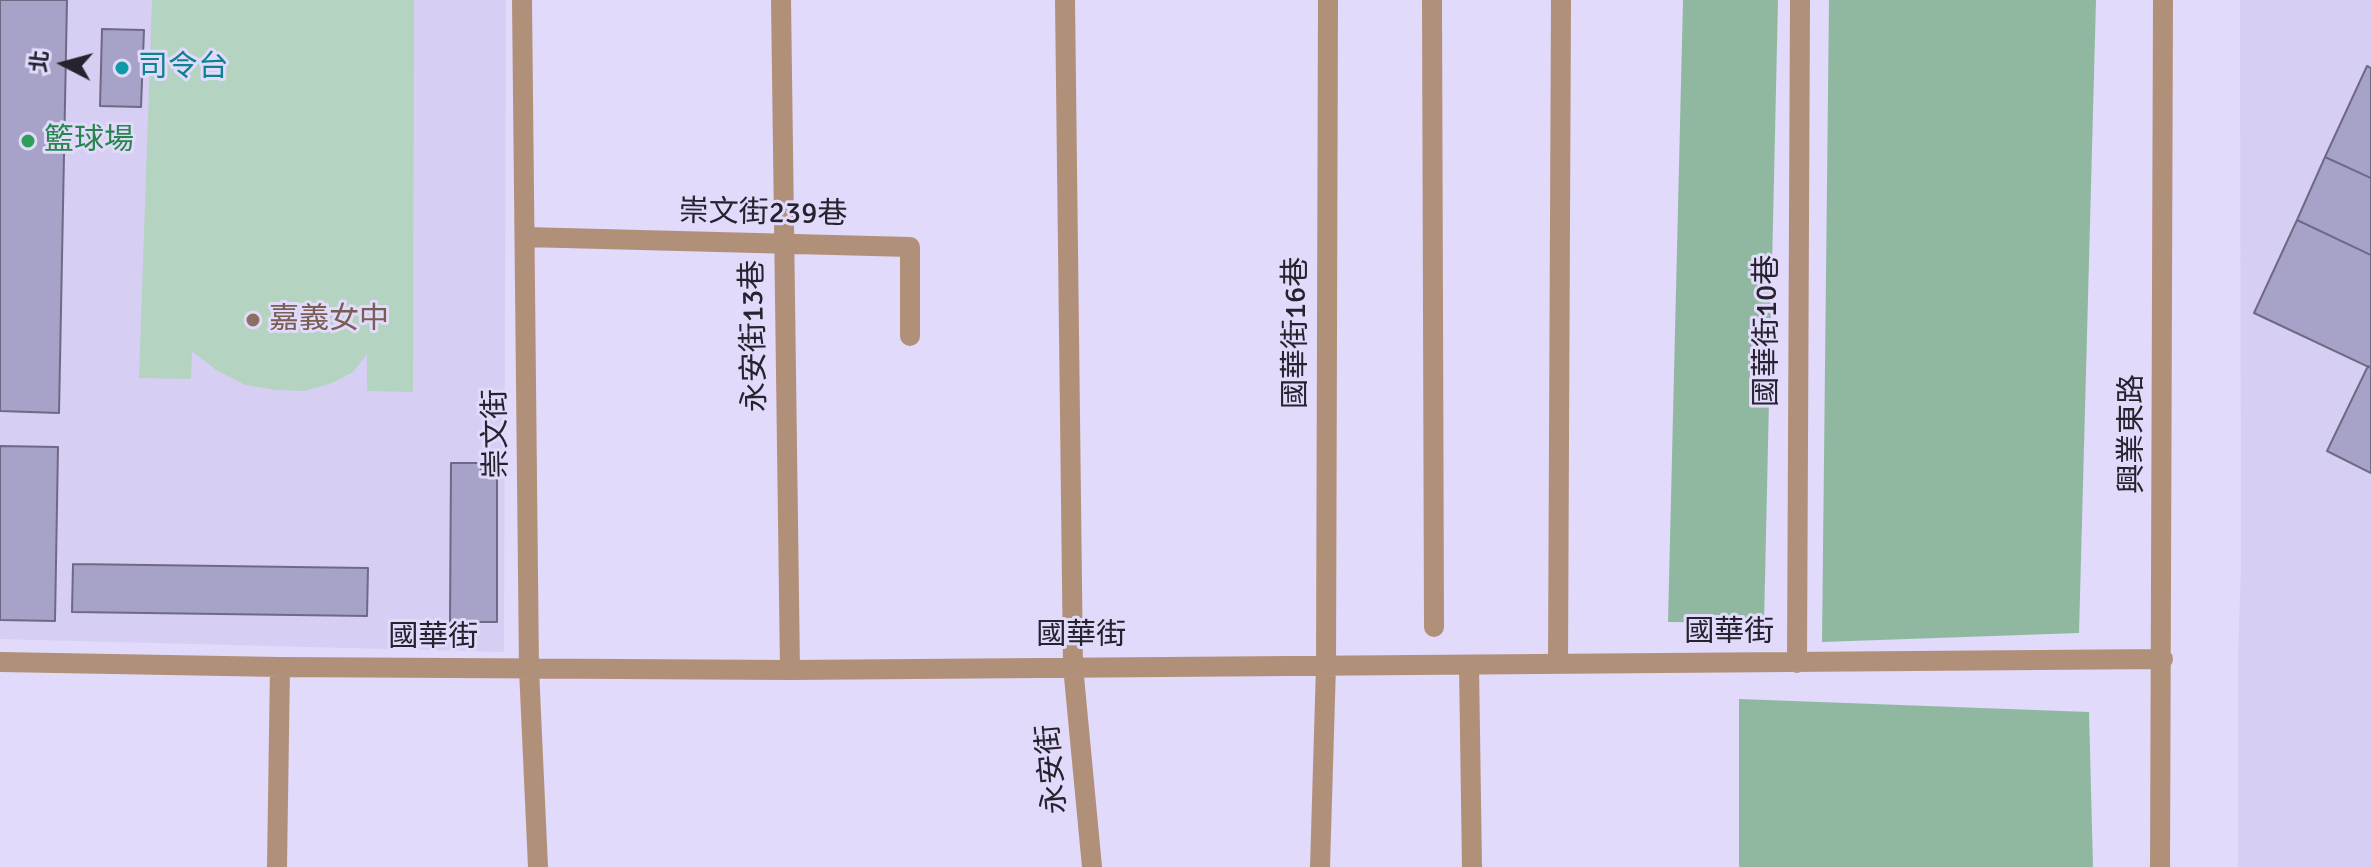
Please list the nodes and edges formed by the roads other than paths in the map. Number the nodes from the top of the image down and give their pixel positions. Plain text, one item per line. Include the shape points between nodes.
1 (522, 0) edge
2 (781, 0) edge
3 (1065, 0) edge
4 (1328, 0) edge
5 (1432, 0) edge
6 (1561, 0) edge
7 (1800, 0) edge
8 (2163, 0) edge
9 (525, 237) junction
10 (783, 245) junction
11 (910, 336) dead end
12 (1434, 627) dead end
13 (2163, 659) junction
14 (0, 662) edge
15 (1797, 663) junction
16 (1558, 664) junction
17 (1073, 666) junction
18 (1326, 666) junction
19 (1469, 666) junction
20 (280, 667) junction
21 (529, 669) junction
22 (790, 670) junction
23 (277, 867) edge
24 (538, 867) edge
25 (1092, 867) edge
26 (1320, 867) edge
27 (1472, 867) edge
28 (2160, 867) edge

1 - 9 street, 崇文街
2 - 10 street, 永安街13巷
3 - 17 street, 永安街
4 - 18 street, 國華街16巷
5 - 12 street
6 - 16 street
7 - 15 street, 國華街10巷
8 - 13 street, 興業東路
9 - 10 street, 崇文街239巷
9 - 21 street, 崇文街
10 - 11 street, 崇文街239巷 via 910,247
10 - 22 street, 永安街13巷
13 - 15 street, 國華街
13 - 28 street, 興業東路
14 - 20 street, 國華街
15 - 16 street, 國華街
16 - 19 street, 國華街
17 - 18 street, 國華街
17 - 22 street, 國華街
17 - 25 street, 永安街
18 - 19 street, 國華街
18 - 26 street, 國華街16巷
19 - 27 street
20 - 21 street, 國華街
20 - 23 street
21 - 22 street, 國華街
21 - 24 street, 崇文街

